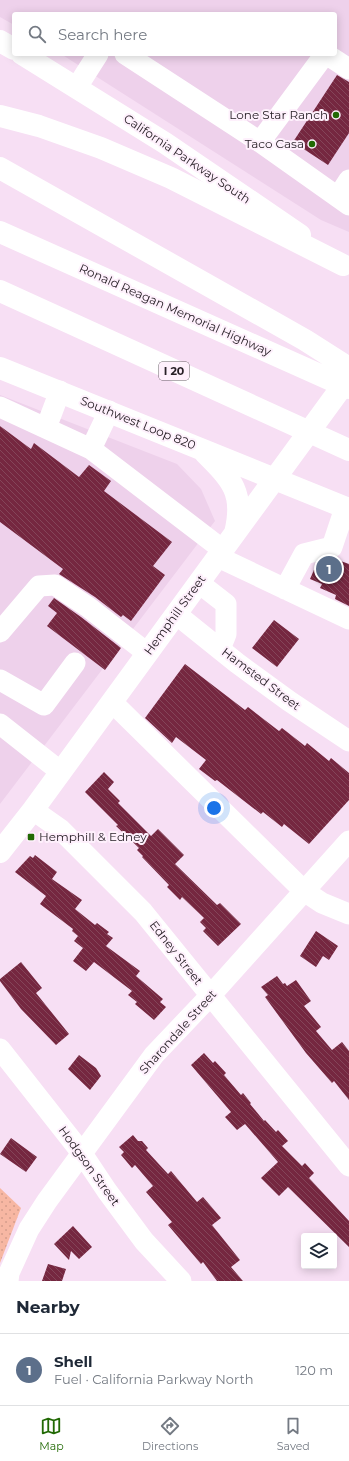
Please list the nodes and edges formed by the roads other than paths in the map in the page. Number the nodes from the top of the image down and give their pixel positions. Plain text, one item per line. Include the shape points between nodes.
1 (0, 41) edge
2 (12, 48) edge
3 (25, 56) edge
4 (97, 56) edge
5 (127, 56) edge
6 (324, 56) edge
7 (328, 56) edge
8 (349, 69) edge
9 (77, 87) junction
10 (0, 116) edge
11 (260, 142) junction
12 (0, 168) edge
13 (349, 180) edge
14 (343, 201) edge
15 (0, 232) edge
16 (347, 266) edge
17 (0, 291) edge
18 (0, 368) edge
19 (349, 368) edge
20 (349, 377) edge
21 (349, 388) edge
22 (60, 391) junction
23 (0, 406) edge
24 (108, 411) junction
25 (46, 428) junction
26 (199, 447) junction
27 (91, 448) junction
28 (349, 450) edge
29 (276, 478) junction
30 (347, 508) edge
31 (225, 547) junction
32 (199, 583) junction
33 (285, 589) junction
34 (176, 614) junction
35 (349, 620) edge
36 (0, 632) edge
37 (220, 649) junction
38 (147, 653) junction
39 (75, 663) dead end
40 (0, 680) edge
41 (112, 702) junction
42 (0, 724) edge
43 (349, 741) edge
44 (61, 772) junction
45 (33, 810) junction
46 (349, 841) edge
47 (0, 852) edge
48 (304, 891) junction
49 (349, 914) edge
50 (210, 996) junction
51 (0, 1049) edge
52 (81, 1152) junction
53 (349, 1166) edge
54 (8, 1281) edge
55 (181, 1281) edge

1 - 2 main road
3 - 9 main road, California Parkway South
4 - 9 street
5 - 11 street
6 - 11 street
7 - 8 street
9 - 16 main road, California Parkway South
10 - 16 main road via 59,133 171,178
11 - 14 street
12 - 19 main road via 305,340
13 - 14 street
15 - 21 main road, Ronald Reagan Memorial Highway
17 - 28 main road, I 20
18 - 22 main road, Southwest Loop 820
20 - 29 main road, Hemphill Street
22 - 24 main road, Southwest Loop 820
22 - 25 street
23 - 25 street
24 - 26 main road, Southwest Loop 820
24 - 27 street
25 - 27 street
26 - 29 main road, Southwest Loop 820
26 - 31 main road via 235,487 239,517
27 - 31 street
29 - 30 main road, Southwest Loop 820
29 - 31 main road, Hemphill Street
30 - 33 street via 332,547 304,554
31 - 32 main road, Hemphill Street
31 - 33 street
32 - 34 main road, Hemphill Street
32 - 37 street via 226,604 226,634
33 - 35 street
34 - 37 street, Hamsted Street
34 - 38 main road, Hemphill Street
36 - 38 street via 39,586 55,585
37 - 43 street, Hamsted Street via 289,701
38 - 41 main road, Hemphill Street
39 - 40 street via 44,705
41 - 44 main road, Hemphill Street
41 - 48 street
42 - 44 street
44 - 45 main road, Hemphill Street
45 - 47 main road, Hemphill Street
45 - 50 street, Edney Street via 60,829 143,912
46 - 48 street, Sharondale Street
48 - 49 street via 322,903
48 - 50 street, Sharondale Street
50 - 52 street, Sharondale Street via 154,1055
50 - 53 street, Edney Street
51 - 52 street, Hodgson Street
52 - 54 street, Sharondale Street via 29,1230 9,1273
52 - 55 street, Hodgson Street via 144,1241

